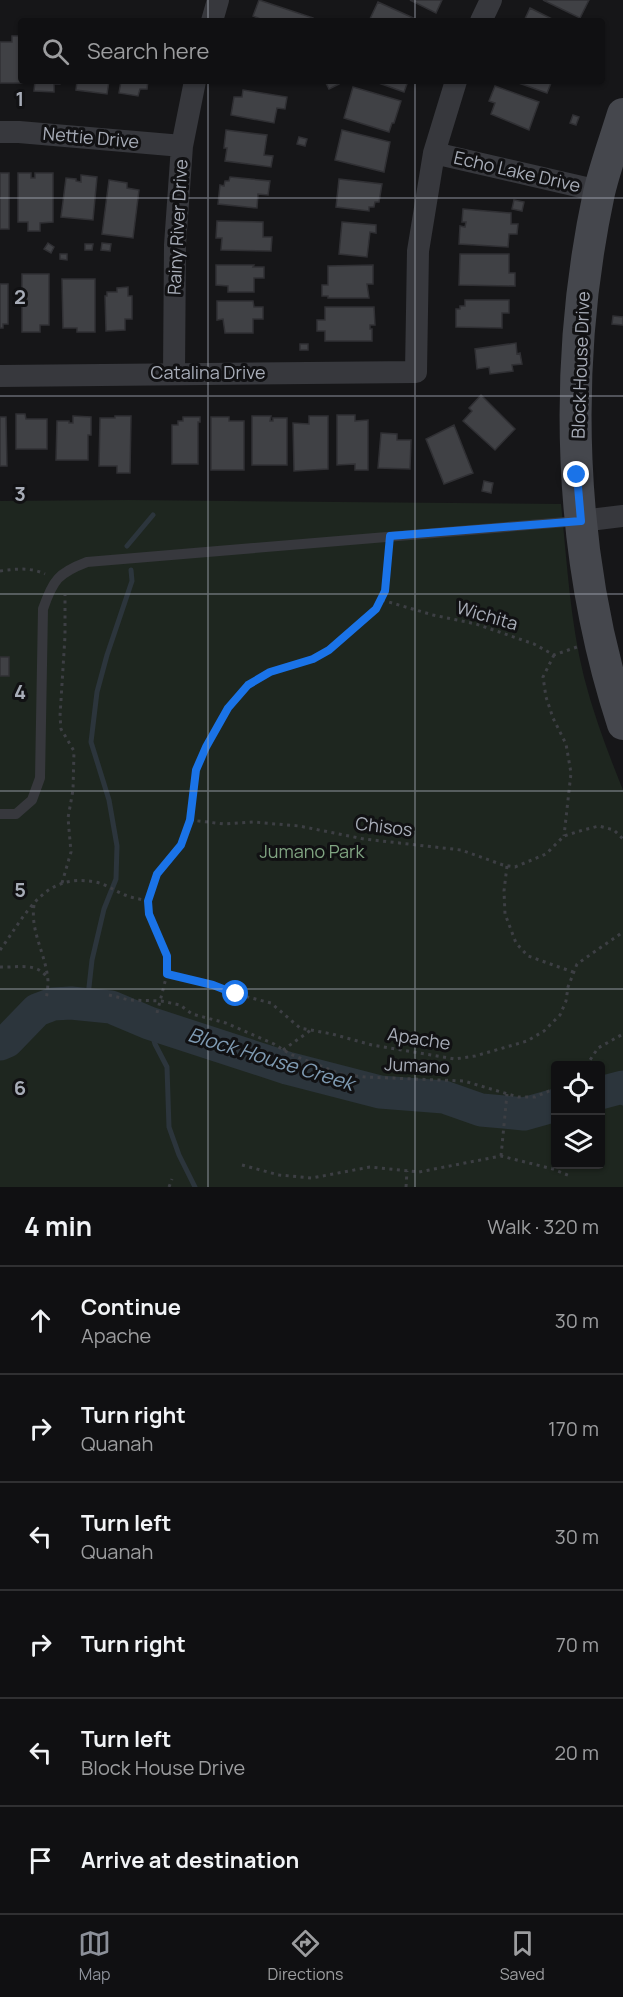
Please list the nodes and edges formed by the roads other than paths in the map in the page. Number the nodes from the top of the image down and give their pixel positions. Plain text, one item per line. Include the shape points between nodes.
1 (218, 0) edge
2 (491, 0) edge
3 (213, 18) edge
4 (482, 18) edge
5 (194, 84) edge
6 (455, 84) edge
7 (623, 114) edge
8 (0, 132) edge
9 (182, 146) junction
10 (434, 153) junction
11 (599, 191) junction
12 (174, 374) junction
13 (0, 375) edge
14 (623, 516) edge
15 (581, 521) junction
16 (623, 724) edge
17 (0, 814) edge

1 - 3 street
2 - 4 street
5 - 9 street, Rainy River Drive
6 - 10 street
7 - 11 street, Block House Drive
8 - 9 street, Nettie Drive
9 - 12 street, Rainy River Drive via 175,245
10 - 11 street, Echo Lake Drive
10 - 12 street, Catalina Drive via 418,251 416,372
11 - 15 street, Block House Drive via 584,279 577,367
12 - 13 street, Catalina Drive
14 - 15 street
15 - 16 street, Block House Drive via 598,632
15 - 17 lane via 87,562 66,570 50,588 43,609 40,778 32,800 16,814

